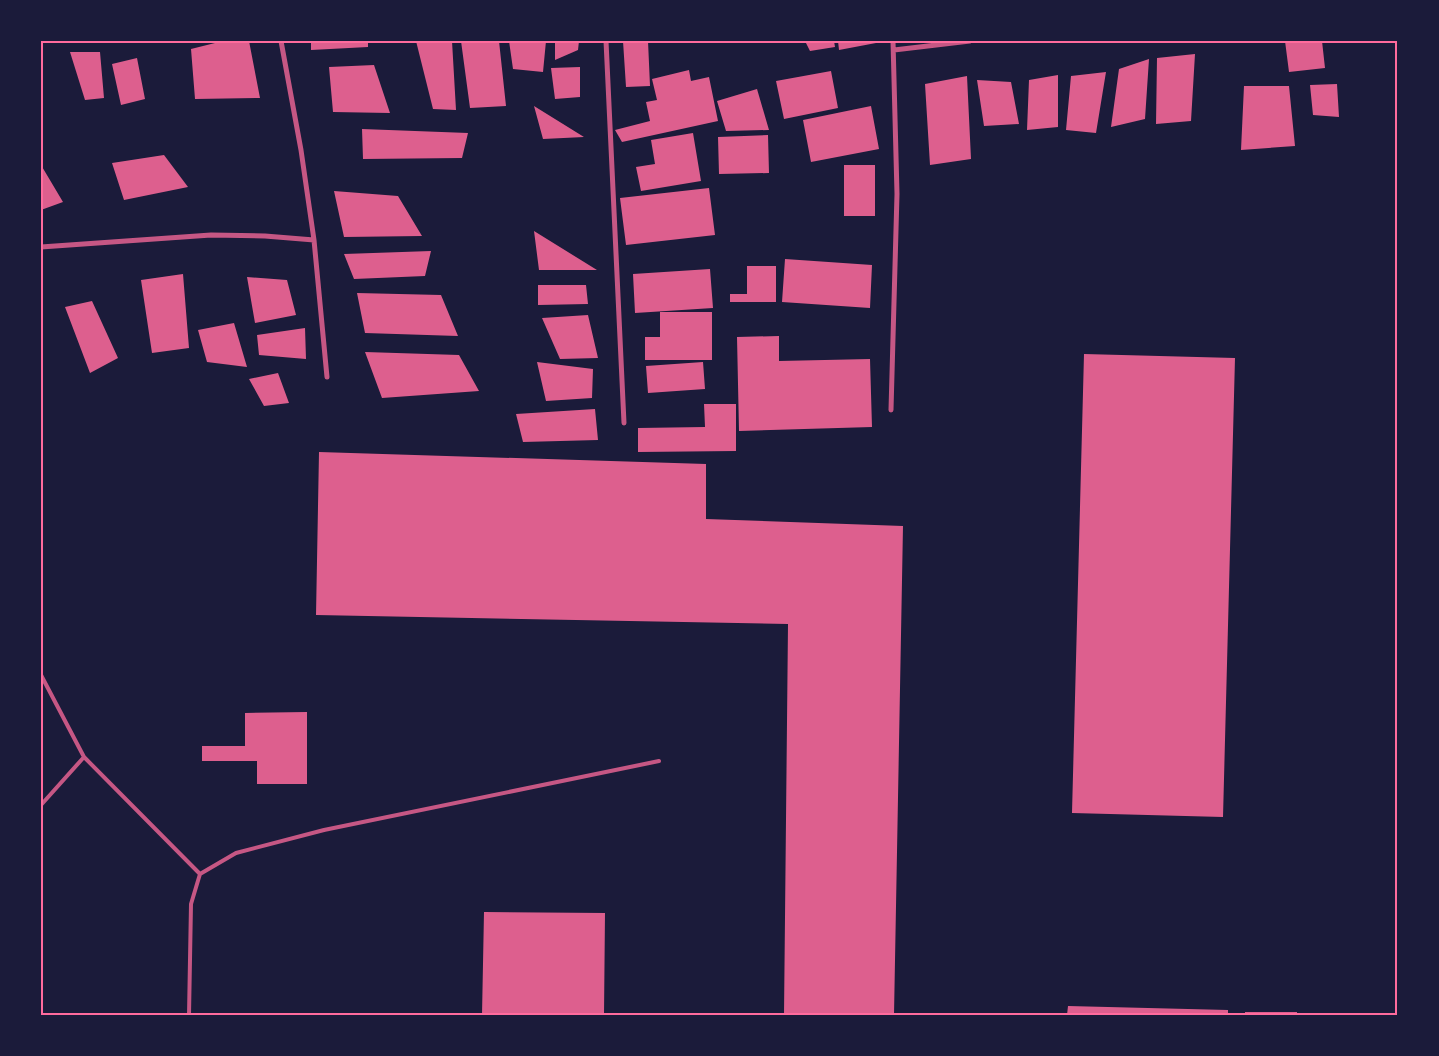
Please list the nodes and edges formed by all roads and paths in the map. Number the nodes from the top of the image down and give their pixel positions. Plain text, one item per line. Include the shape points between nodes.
1 (281, 41) edge
2 (606, 41) edge
3 (893, 41) edge
4 (970, 41) edge
5 (894, 50) junction
6 (314, 240) junction
7 (41, 247) edge
8 (327, 378) dead end
9 (891, 410) dead end
10 (624, 423) dead end
11 (41, 675) edge
12 (84, 756) junction
13 (659, 761) dead end
14 (41, 806) edge
15 (200, 874) junction
16 (189, 1015) edge

1 - 6 street
2 - 10 street
3 - 5 street
4 - 5 street
5 - 9 street via 896,194
6 - 7 street via 211,235
6 - 8 street
11 - 12 lane
12 - 14 lane
12 - 15 lane
13 - 15 lane via 324,830 236,853
15 - 16 lane via 191,904

